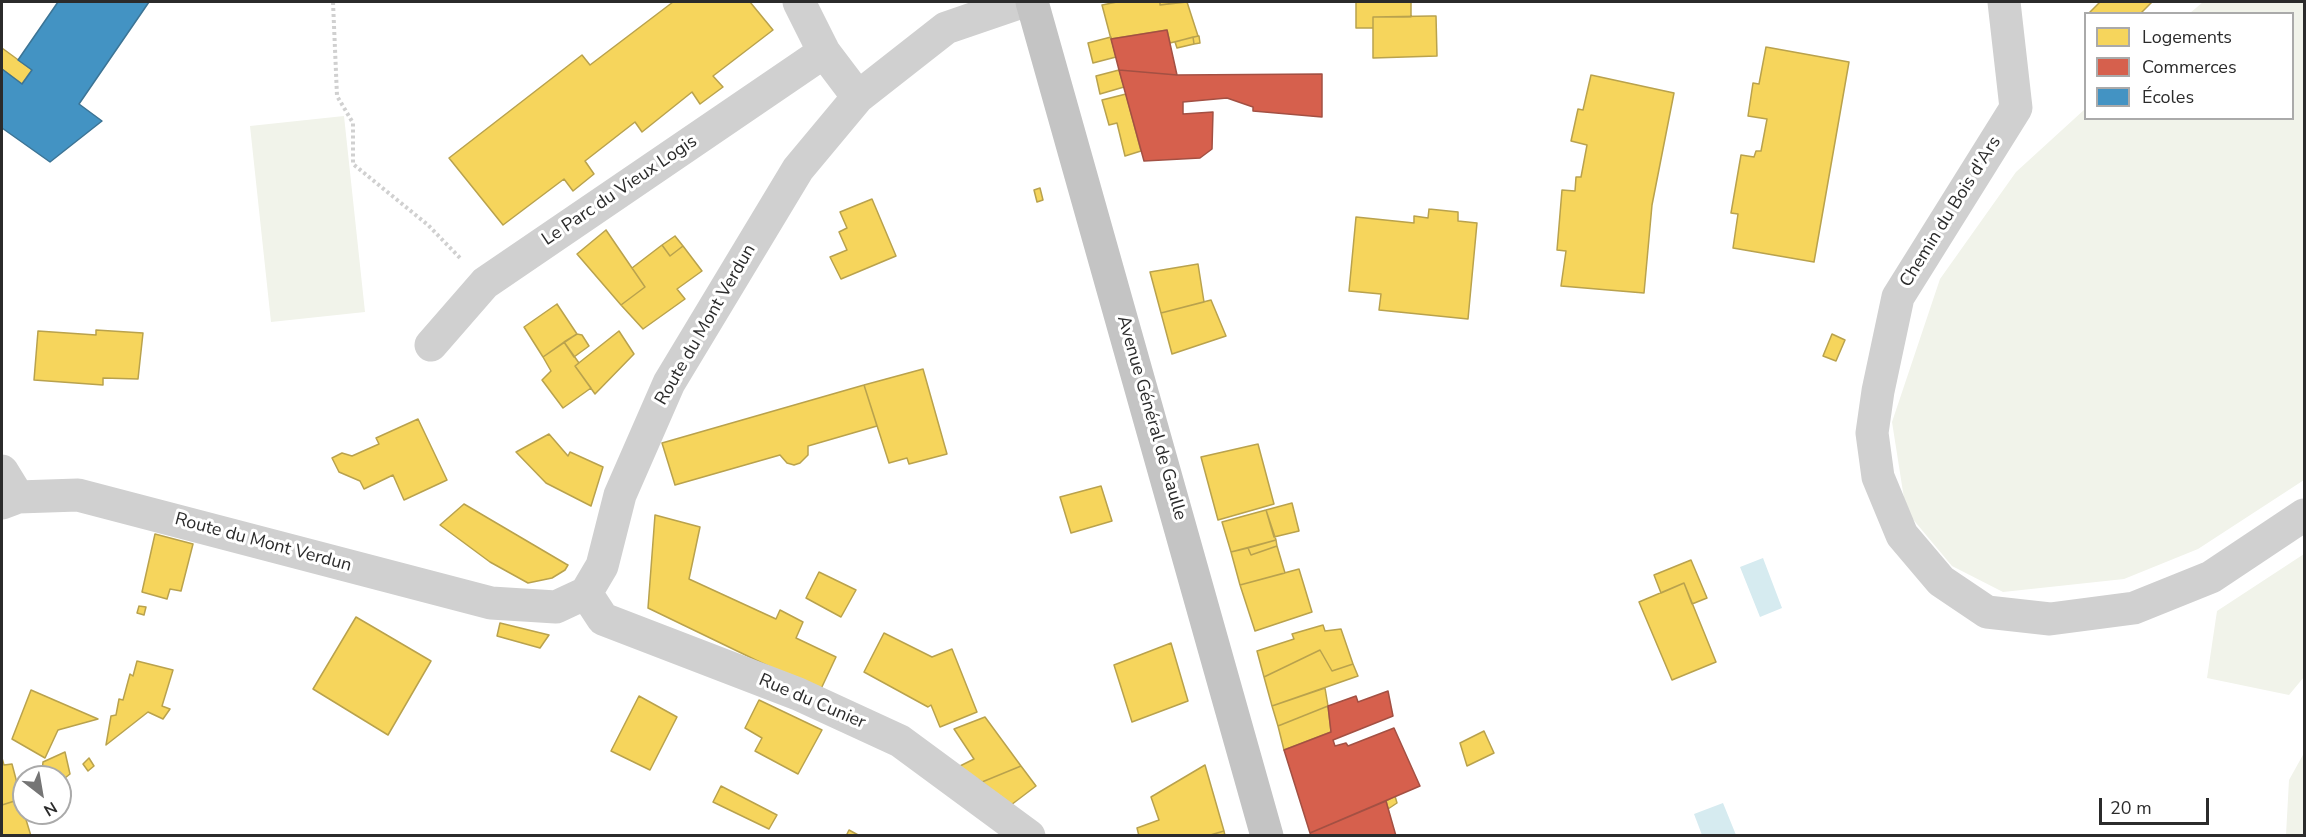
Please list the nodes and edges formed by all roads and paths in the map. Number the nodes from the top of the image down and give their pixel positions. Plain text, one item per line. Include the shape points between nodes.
1 (327, 2) edge
2 (332, 2) edge
3 (799, 2) edge
4 (1022, 2) edge
5 (1032, 2) edge
6 (2004, 2) edge
7 (824, 52) junction
8 (858, 98) junction
9 (485, 283) junction
10 (431, 345) dead end
11 (7, 490) edge
12 (2304, 515) edge
13 (586, 593) junction
14 (1029, 836) edge
15 (1267, 836) edge

1 - 2 path
2 - 9 path via 337,96 353,123 353,164 428,225
3 - 7 street
4 - 8 street, Route du Mont Verdun via 946,28
5 - 15 main road, Avenue Général de Gaulle
6 - 12 street, Chemin du Bois d'Ars via 2016,108 1898,297 1878,391 1872,433 1878,477 1902,535 1941,581 1987,612 2050,619 2134,608 2211,577
7 - 8 street
7 - 9 street, Le Parc du Vieux Logis
8 - 13 street, Route du Mont Verdun via 798,169 669,383 620,495 602,567
9 - 10 street, Le Parc du Vieux Logis
11 - 13 street, Route du Mont Verdun via 78,495 491,603 556,607
13 - 14 street, Rue du Cunier via 603,619 798,694 900,741

